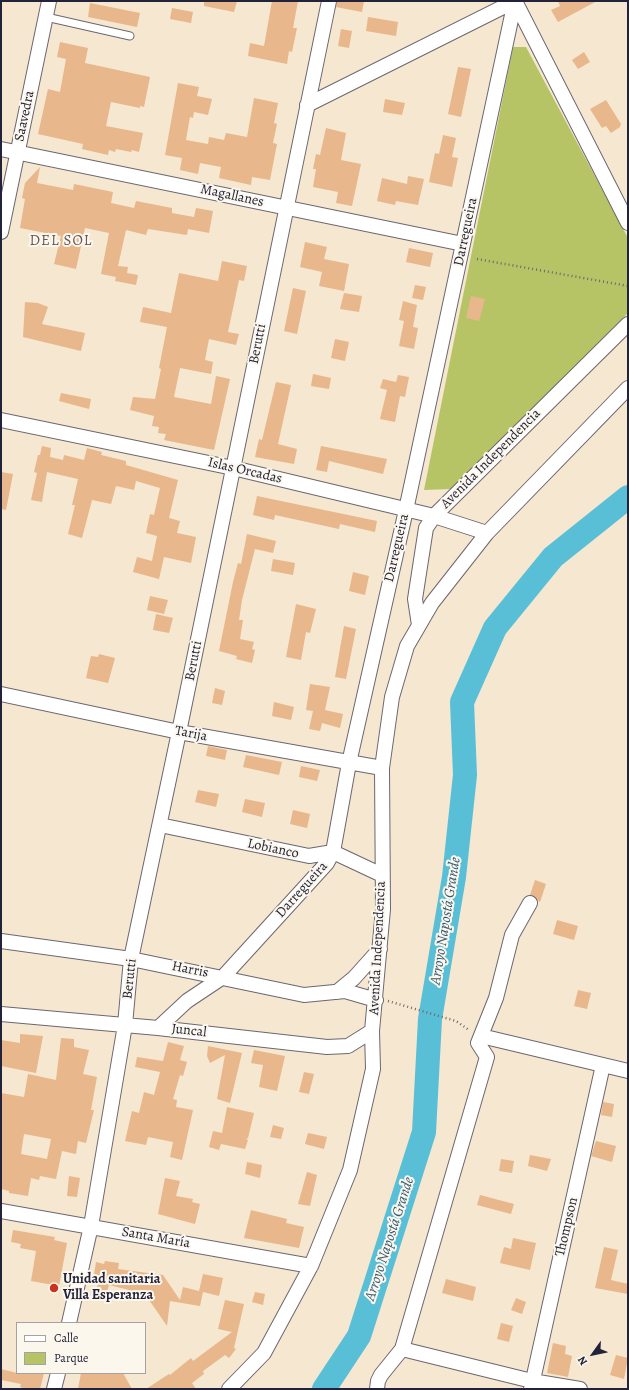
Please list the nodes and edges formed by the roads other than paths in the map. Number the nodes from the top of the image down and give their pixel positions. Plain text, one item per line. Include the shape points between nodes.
1 (49, 1) edge
2 (328, 1) edge
3 (515, 1) edge
4 (46, 17) junction
5 (130, 36) dead end
6 (307, 105) junction
7 (1, 149) edge
8 (18, 152) junction
9 (286, 208) junction
10 (628, 223) edge
11 (1, 232) edge
12 (463, 244) junction
13 (628, 324) edge
14 (628, 388) edge
15 (1, 420) edge
16 (233, 468) junction
17 (406, 510) junction
18 (434, 516) junction
19 (487, 533) junction
20 (420, 625) junction
21 (1, 694) edge
22 (179, 732) junction
23 (349, 763) junction
24 (382, 768) junction
25 (160, 825) junction
26 (334, 852) junction
27 (382, 875) junction
28 (530, 903) dead end
29 (1, 941) edge
30 (380, 949) junction
31 (131, 959) junction
32 (223, 977) junction
33 (338, 992) junction
34 (376, 1000) junction
35 (1, 1014) edge
36 (125, 1025) junction
37 (158, 1028) junction
38 (372, 1031) junction
39 (481, 1036) junction
40 (603, 1065) junction
41 (628, 1071) edge
42 (1, 1211) edge
43 (91, 1226) junction
44 (311, 1266) junction
45 (69, 1322) edge
46 (402, 1349) junction
47 (58, 1374) edge
48 (531, 1385) edge
49 (54, 1389) edge
50 (229, 1389) edge
51 (377, 1389) edge
52 (580, 1389) edge

1 - 4 street, Saavedra
2 - 6 street, Berutti
3 - 6 street
3 - 10 street
3 - 12 street, Darregueira
4 - 5 lane
4 - 8 street, Saavedra
6 - 9 street, Berutti
7 - 8 street, Magallanes
8 - 9 street, Magallanes
8 - 11 street, Saavedra
9 - 12 street, Magallanes
9 - 16 street, Berutti
12 - 17 street, Darregueira
13 - 18 street, Avenida Independencia
14 - 19 street, Avenida Independencia
15 - 16 street, Islas Orcadas
16 - 17 street, Islas Orcadas
16 - 22 street, Berutti
17 - 18 street, Islas Orcadas
17 - 23 street, Darregueira
18 - 19 street, Islas Orcadas
18 - 20 street, Avenida Independencia via 426,528 415,599
19 - 20 street, Avenida Independencia via 432,603
20 - 24 street, Avenida Independencia via 407,646 392,696
21 - 22 street, Tarija
22 - 23 street, Tarija
22 - 25 street, Berutti
23 - 24 street, Tarija
23 - 26 street, Darregueira
24 - 27 street, Avenida Independencia
25 - 26 street, Lobianco via 309,856
25 - 31 street, Berutti
26 - 27 street
26 - 32 street, Darregueira
27 - 30 street, Avenida Independencia
28 - 39 street via 512,935 496,998
29 - 31 street, Harris
30 - 33 street
30 - 34 street, Avenida Independencia
31 - 32 street, Harris
31 - 36 street, Berutti
32 - 33 street, Harris via 304,995
32 - 37 street, Darregueira via 187,1002
33 - 34 street, Harris via 345,991
34 - 38 street, Avenida Independencia
35 - 36 street, Juncal
36 - 37 street, Juncal
36 - 43 street, Berutti
37 - 38 street, Juncal via 327,1047 348,1046
38 - 44 street, Avenida Independencia via 373,1069 350,1170
39 - 40 street
39 - 46 street via 478,1043 487,1058
40 - 41 street
40 - 48 street, Thompson
42 - 43 street, Santa María
43 - 44 street, Santa María
43 - 45 street, Berutti
44 - 50 street, Avenida Independencia via 264,1353
46 - 48 street
46 - 51 street via 381,1375
47 - 49 street
48 - 52 street

